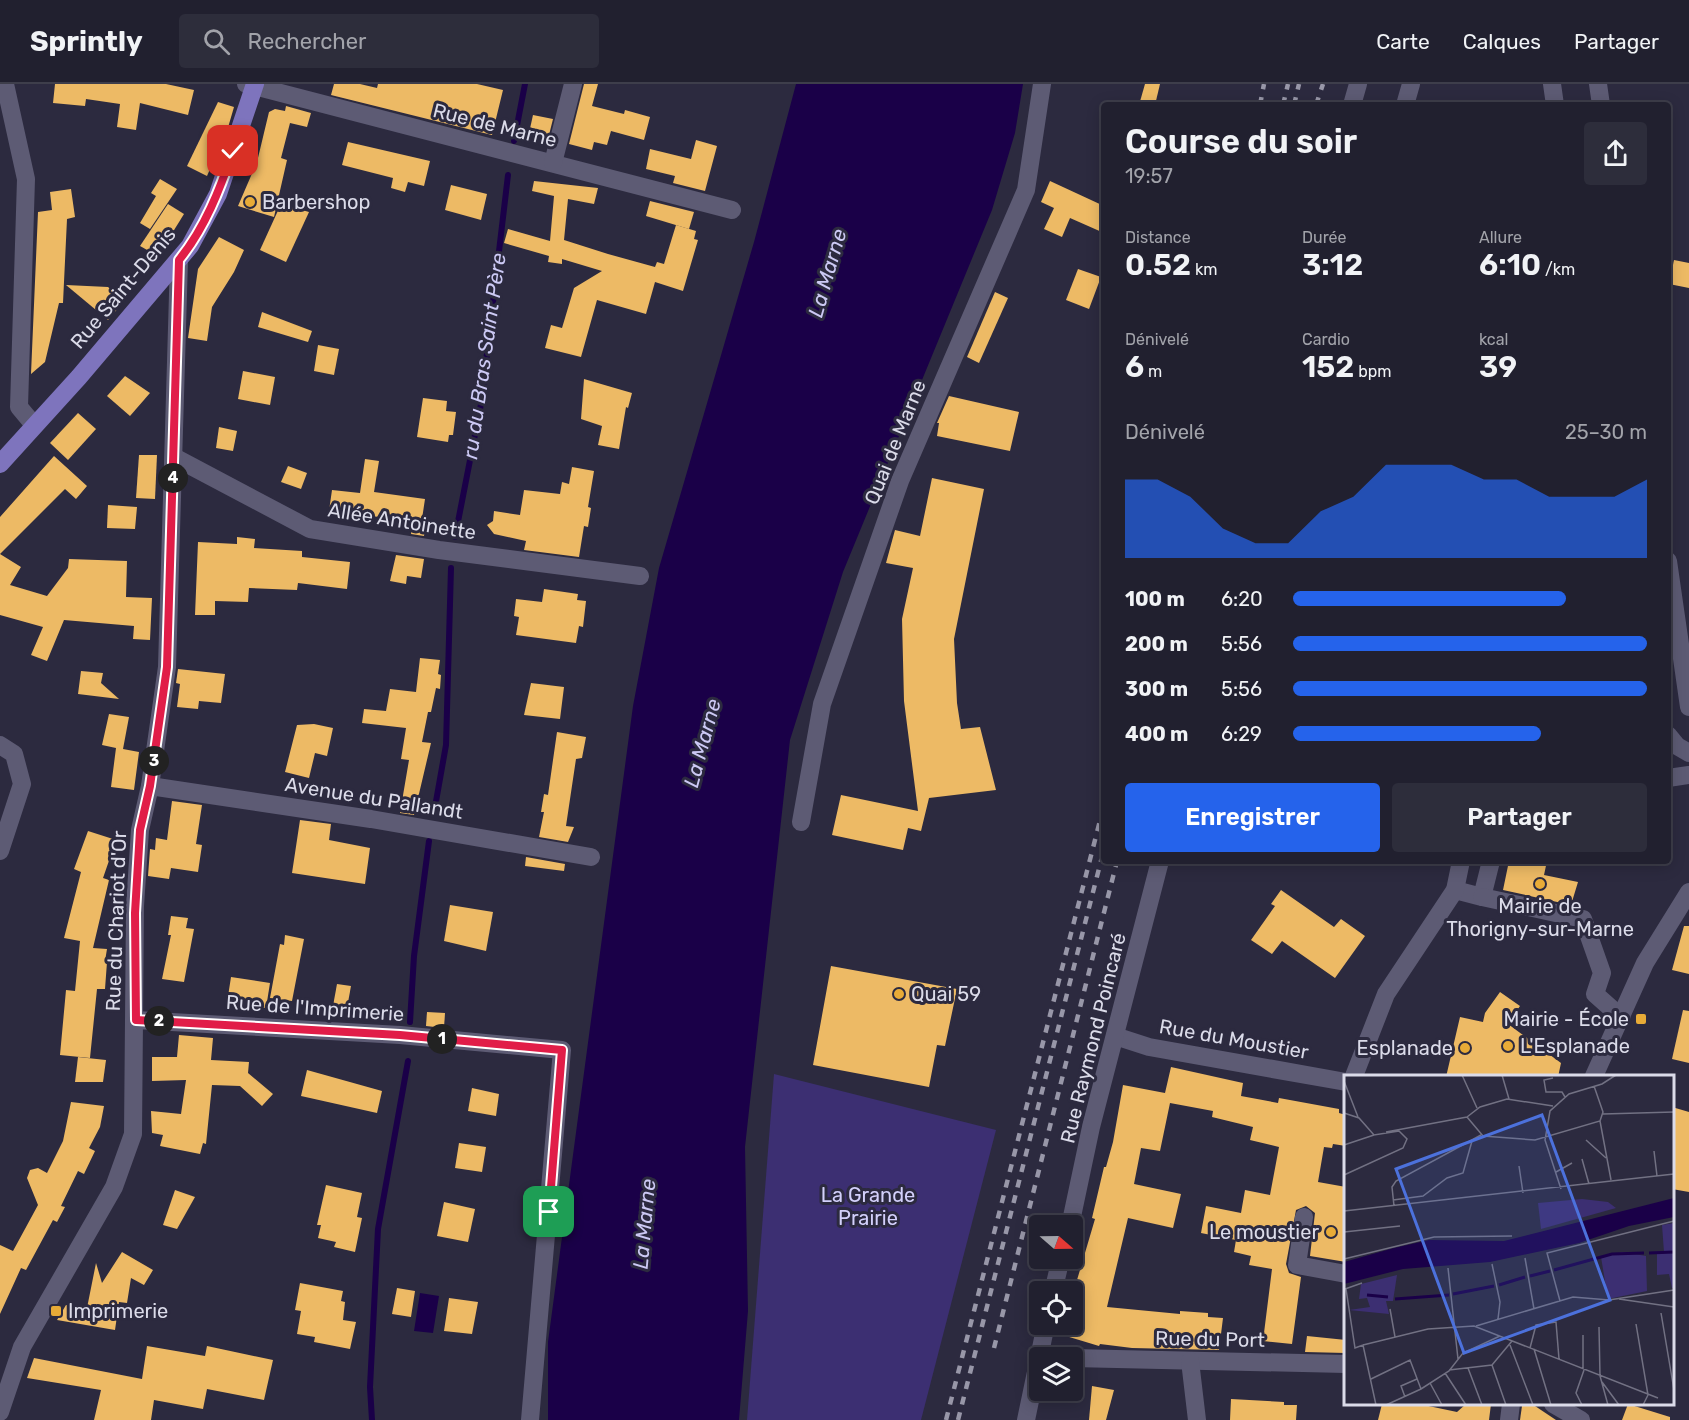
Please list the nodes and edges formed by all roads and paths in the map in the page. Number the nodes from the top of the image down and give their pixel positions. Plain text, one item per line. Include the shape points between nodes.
1 (5, 84) edge
2 (573, 84) edge
3 (1042, 84) edge
4 (1358, 84) edge
5 (1411, 84) edge
6 (1552, 84) edge
7 (1598, 84) edge
8 (252, 85) edge
9 (1353, 102) edge
10 (1406, 102) edge
11 (1555, 102) edge
12 (1601, 102) edge
13 (553, 163) junction
14 (732, 210) dead end
15 (179, 260) junction
16 (34, 425) junction
17 (174, 457) junction
18 (0, 464) edge
19 (1671, 568) edge
20 (640, 576) dead end
21 (1680, 587) edge
22 (1689, 707) edge
23 (1671, 739) edge
24 (7, 750) edge
25 (1689, 753) edge
26 (1689, 775) edge
27 (1671, 778) edge
28 (150, 786) junction
29 (801, 822) dead end
30 (0, 851) edge
31 (591, 857) dead end
32 (1159, 864) edge
33 (1460, 864) edge
34 (1490, 864) edge
35 (1455, 890) junction
36 (1689, 892) edge
37 (1482, 897) junction
38 (1622, 1018) junction
39 (136, 1020) junction
40 (1115, 1036) junction
41 (1355, 1075) edge
42 (1595, 1075) edge
43 (1344, 1082) edge
44 (1073, 1215) edge
45 (1304, 1217) dead end
46 (1344, 1274) edge
47 (1083, 1358) edge
48 (1190, 1361) junction
49 (1344, 1364) edge
50 (1030, 1401) edge
51 (1511, 1405) edge
52 (1555, 1405) edge
53 (0, 1412) edge
54 (530, 1420) edge
55 (1026, 1420) edge
56 (1197, 1420) edge
57 (1509, 1420) edge
58 (1581, 1420) edge

1 - 16 street via 26,179 19,406
2 - 13 street
3 - 29 street, Quai de Marne via 1026,190 900,481 822,704
4 - 9 street
5 - 10 street
6 - 11 street
7 - 12 street
8 - 13 street, Rue de Marne
8 - 15 main road, Rue Saint-Denis via 218,194
13 - 14 street, Rue de Marne
15 - 16 main road, Rue Saint-Denis
15 - 17 street, Rue du Chariot d'Or
16 - 18 main road, Rue Saint-Denis
17 - 20 street, Allée Antoinette via 310,529
17 - 28 street, Rue du Chariot d'Or via 167,667
19 - 21 street
21 - 22 street
23 - 25 street
24 - 30 street via 22,784
26 - 27 street
28 - 31 street, Avenue du Pallandt
28 - 39 street, Rue du Chariot d'Or via 140,830 135,906
32 - 40 street, Rue Raymond Poincaré
33 - 35 street
34 - 37 street
35 - 37 street
35 - 41 street via 1386,994
36 - 38 street via 1645,963
37 - 38 street via 1583,919 1602,974 1594,994
38 - 42 street
39 - 53 street, Rue du Chariot d'Or via 133,1134 114,1187 22,1347
39 - 54 street, Rue de l'Imprimerie via 400,1035 562,1050
40 - 43 street, Rue du Moustier via 1149,1047
40 - 44 street, Rue Raymond Poincaré
45 - 46 street via 1297,1265
47 - 48 street, Rue du Port
48 - 49 street, Rue du Port
48 - 56 street
50 - 55 street
51 - 57 street
52 - 58 street

